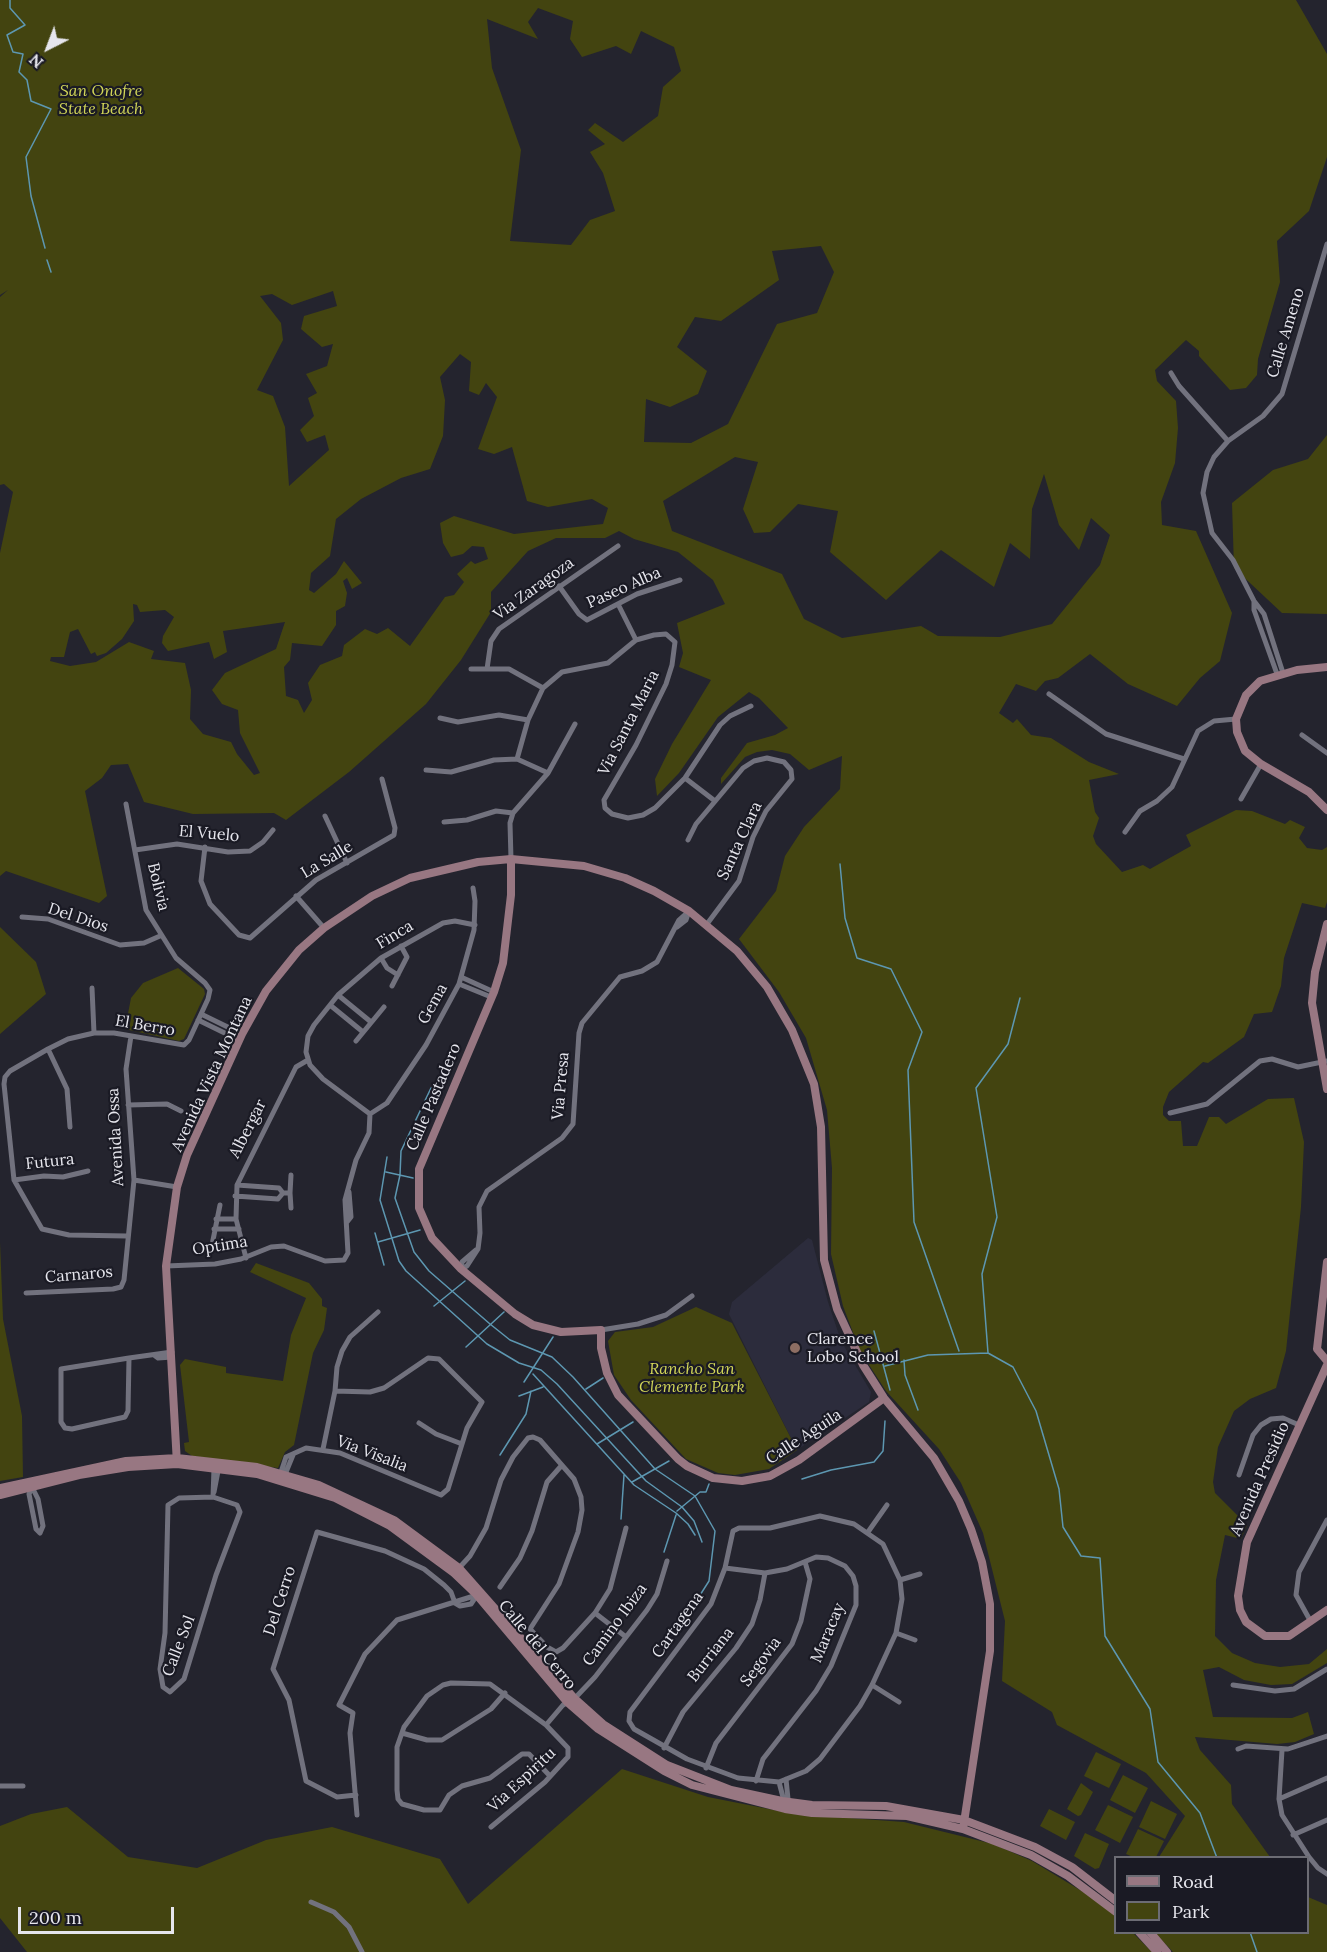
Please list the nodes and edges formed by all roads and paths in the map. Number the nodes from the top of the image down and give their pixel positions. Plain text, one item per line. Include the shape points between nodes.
1 (1327, 244) edge
2 (1171, 373) dead end
3 (1228, 441) junction
4 (618, 546) dead end
5 (680, 579) dead end
6 (559, 586) junction
7 (618, 604) junction
8 (636, 640) junction
9 (1327, 667) edge
10 (471, 669) dead end
11 (487, 669) junction
12 (1280, 674) junction
13 (543, 688) junction
14 (1049, 694) dead end
15 (751, 706) dead end
16 (440, 718) dead end
17 (1236, 719) junction
18 (528, 720) junction
19 (575, 724) dead end
20 (1302, 735) dead end
21 (1327, 753) edge
22 (517, 759) junction
23 (1184, 759) junction
24 (1261, 764) junction
25 (426, 770) dead end
26 (548, 773) junction
27 (685, 778) junction
28 (382, 779) dead end
29 (1241, 799) dead end
30 (715, 801) junction
31 (126, 804) dead end
32 (1326, 806) edge
33 (513, 813) junction
34 (325, 816) dead end
35 (444, 822) dead end
36 (273, 830) dead end
37 (1125, 832) dead end
38 (688, 840) dead end
39 (205, 847) junction
40 (135, 850) junction
41 (511, 859) junction
42 (347, 863) junction
43 (473, 888) dead end
44 (296, 896) junction
45 (688, 911) junction
46 (22, 916) dead end
47 (707, 924) junction
48 (1327, 924) edge
49 (475, 925) junction
50 (324, 928) junction
51 (160, 936) junction
52 (400, 946) junction
53 (381, 958) junction
54 (398, 975) junction
55 (461, 977) junction
56 (459, 984) junction
57 (392, 986) dead end
58 (92, 988) dead end
59 (492, 994) junction
60 (338, 995) junction
61 (330, 1005) junction
62 (384, 1007) dead end
63 (200, 1017) junction
64 (370, 1022) junction
65 (363, 1032) junction
66 (94, 1033) junction
67 (131, 1036) junction
68 (241, 1037) junction
69 (356, 1041) dead end
70 (48, 1049) junction
71 (308, 1060) junction
72 (1324, 1061) edge
73 (1327, 1089) edge
74 (128, 1105) junction
75 (181, 1112) dead end
76 (1170, 1113) dead end
77 (370, 1114) junction
78 (70, 1127) dead end
79 (88, 1171) dead end
80 (291, 1175) dead end
81 (14, 1180) junction
82 (134, 1180) junction
83 (237, 1185) junction
84 (177, 1188) junction
85 (283, 1193) junction
86 (290, 1193) junction
87 (235, 1196) junction
88 (220, 1205) dead end
89 (291, 1209) dead end
90 (216, 1219) junction
91 (236, 1219) junction
92 (214, 1229) junction
93 (239, 1229) junction
94 (127, 1236) junction
95 (212, 1245) dead end
96 (246, 1258) junction
97 (1327, 1262) edge
98 (165, 1266) junction
99 (461, 1269) junction
100 (26, 1293) dead end
101 (692, 1296) dead end
102 (378, 1312) dead end
103 (602, 1330) junction
104 (172, 1354) junction
105 (129, 1358) junction
106 (1327, 1363) edge
107 (335, 1391) junction
108 (885, 1398) junction
109 (419, 1423) dead end
110 (1299, 1425) junction
111 (462, 1444) junction
112 (323, 1449) junction
113 (177, 1461) junction
114 (562, 1465) junction
115 (217, 1466) junction
116 (1239, 1475) dead end
117 (282, 1476) junction
118 (31, 1484) junction
119 (0, 1488) edge
120 (0, 1495) edge
121 (214, 1495) junction
122 (887, 1505) dead end
123 (1327, 1520) edge
124 (626, 1528) dead end
125 (868, 1532) junction
126 (667, 1561) dead end
127 (805, 1562) junction
128 (725, 1568) junction
129 (456, 1570) junction
130 (765, 1573) junction
131 (920, 1574) dead end
132 (900, 1580) junction
133 (500, 1587) dead end
134 (480, 1594) junction
135 (455, 1603) junction
136 (1327, 1610) edge
137 (595, 1613) junction
138 (1311, 1622) junction
139 (896, 1633) junction
140 (626, 1637) junction
141 (915, 1640) dead end
142 (1327, 1669) edge
143 (872, 1685) junction
144 (1233, 1685) dead end
145 (505, 1693) junction
146 (570, 1700) junction
147 (899, 1702) dead end
148 (546, 1725) junction
149 (402, 1733) junction
150 (1327, 1736) edge
151 (664, 1748) junction
152 (1238, 1749) dead end
153 (1282, 1750) junction
154 (706, 1768) junction
155 (550, 1776) junction
156 (1327, 1778) edge
157 (783, 1780) junction
158 (756, 1781) junction
159 (0, 1786) edge
160 (23, 1786) dead end
161 (356, 1795) junction
162 (1279, 1800) junction
163 (785, 1805) junction
164 (357, 1815) dead end
165 (1327, 1820) edge
166 (964, 1825) junction
167 (491, 1827) dead end
168 (1293, 1835) junction
169 (1309, 1856) edge
170 (1309, 1856) edge
171 (1327, 1874) edge
172 (1114, 1900) edge
173 (311, 1902) dead end
174 (1114, 1910) edge
175 (1141, 1934) edge
176 (1152, 1934) edge
177 (362, 1952) edge
178 (1157, 1952) edge
179 (1167, 1952) edge

1 - 3 street, Calle Ameno via 1282,394 1263,416
2 - 3 street
3 - 12 street, Calle Ameno via 1207,471 1205,510 1212,532 1264,614
4 - 6 street, Via Zaragoza
5 - 7 street, Paseo Alba
6 - 7 street, Paseo Alba via 586,620
6 - 11 street, Via Zaragoza via 499,629 491,641
7 - 8 street
8 - 13 street, Via Santa Maria via 608,663 562,672
8 - 27 street, Via Santa Maria via 666,634 676,647 666,684 607,793 604,808 628,818 643,815
9 - 12 street
10 - 11 street
11 - 13 street via 509,669
12 - 17 street via 1260,681 1246,695
13 - 18 street, Via Santa Maria
14 - 23 street via 1106,734
15 - 27 street, Via Santa Maria via 720,725
16 - 18 street via 458,722 499,715
17 - 23 street via 1214,722 1198,731
17 - 24 street via 1245,751
18 - 22 street, Via Santa Maria
19 - 26 street
20 - 21 street
22 - 25 street via 494,760 451,772
22 - 26 street
23 - 37 street via 1172,786 1140,811
24 - 29 street
24 - 32 street via 1293,781
26 - 33 street
27 - 30 street
28 - 42 street, La Salle via 394,835
30 - 38 street, Santa Clara
30 - 47 street, Santa Clara via 754,761 767,758 784,762 791,770 792,778 766,811 753,837 738,881
31 - 40 street, Bolivia
33 - 35 street via 496,811
33 - 41 street, Calle Pastadero
34 - 42 street
36 - 39 street, El Vuelo via 250,851
39 - 40 street, El Vuelo via 177,844
39 - 44 street, La Salle via 201,881 210,904 239,935 250,938
40 - 51 street, Bolivia via 146,910
41 - 45 street, Avenida Vista Montana via 584,866 625,878
41 - 50 street, Avenida Vista Montana via 467,864 410,878 372,896
41 - 59 street, Calle Pastadero via 507,936
42 - 44 street, La Salle
43 - 49 street, Gema
44 - 50 street
45 - 47 street, Avenida Vista Montana
45 - 99 street, Via Presa via 657,962 620,977 582,1023 573,1124 562,1138 487,1191 479,1207 478,1249 462,1262
46 - 51 street, Del Dios via 48,920 120,945 144,943
47 - 108 street, Avenida Vista Montana via 737,951 767,987 792,1030 814,1084 821,1127 821,1227 829,1284 846,1334
48 - 72 street via 1312,1003
49 - 52 street, Finca via 443,923
49 - 55 street, Gema
50 - 68 street, Avenida Vista Montana via 266,991
51 - 63 street, Bolivia via 176,958 210,990
52 - 53 street, Finca
52 - 54 street via 407,957
53 - 54 street
53 - 60 street, Finca
54 - 57 street
55 - 56 street, Gema
55 - 59 street
56 - 59 street
56 - 77 street, Gema via 387,1103
58 - 66 street
59 - 99 street, Calle Pastadero via 419,1169 419,1208 425,1226
60 - 61 street, Finca
60 - 64 street
61 - 65 street
61 - 71 street, Finca via 308,1036
62 - 64 street
63 - 67 street, El Berro via 184,1045
63 - 68 street
64 - 65 street
65 - 69 street
66 - 67 street, El Berro
66 - 70 street, El Berro
67 - 74 street, Avenida Ossa via 126,1069
68 - 84 street, Avenida Vista Montana via 187,1155
70 - 78 street via 67,1089
70 - 81 street, El Berro via 5,1077
71 - 77 street via 323,1079
71 - 83 street, Albergar via 297,1067
72 - 73 street
72 - 76 street via 1298,1067 1272,1059 1260,1061 1207,1104
74 - 75 street via 167,1104
74 - 82 street, Avenida Ossa
77 - 96 street, Optima via 369,1133 356,1160 345,1200 348,1252 344,1260 325,1261 284,1246
79 - 81 street, Futura
80 - 86 street
81 - 94 street via 42,1229 69,1235
82 - 84 street
82 - 94 street, Avenida Ossa
83 - 85 street via 279,1188
83 - 87 street, Albergar
84 - 98 street, Avenida Vista Montana
85 - 86 street
85 - 87 street via 278,1199
86 - 89 street
87 - 91 street, Albergar
88 - 90 street
90 - 91 street
90 - 92 street
91 - 93 street, Albergar
92 - 93 street
92 - 95 street
93 - 96 street, Albergar
94 - 100 street, Carnaros via 121,1287
96 - 98 street, Optima
97 - 106 street via 1317,1349
98 - 104 street, Avenida Vista Montana
99 - 103 street, Calle Pastadero via 533,1325 561,1332
101 - 103 street, Calle Pastadero via 666,1315
102 - 107 street via 350,1337 337,1367
103 - 108 street, Calle Aguila via 601,1348 607,1373 618,1395 678,1459 713,1478 742,1481 770,1476 800,1460
104 - 105 street
104 - 113 street, Avenida Vista Montana
105 - 105 street via 61,1369 61,1422 65,1428 126,1417
106 - 110 street, Avenida Presidio
107 - 111 street via 370,1392 384,1388 433,1357 439,1359 482,1402
107 - 112 street
108 - 166 street, Avenida Vista Montana via 947,1479 971,1528 990,1604 990,1651
109 - 111 street
110 - 116 street via 1283,1418 1261,1425
110 - 138 street, Avenida Presidio via 1247,1542 1238,1596 1246,1622 1265,1636 1289,1636
111 - 112 street, Via Visalia via 448,1489 441,1495
112 - 117 street, Via Visalia via 306,1448 293,1455
113 - 115 street, Calle del Cerro
113 - 118 street, Calle del Cerro
114 - 129 street via 540,1440 528,1438 501,1480 479,1542
114 - 133 street via 547,1482 520,1558
114 - 137 street via 574,1479 581,1497 578,1532 559,1584 530,1629 556,1652
115 - 117 street, Calle del Cerro
115 - 121 street
117 - 129 street, Calle del Cerro via 364,1512
118 - 118 street via 29,1494 40,1533 43,1526
118 - 119 street, Calle del Cerro
118 - 120 street, Calle del Cerro
121 - 121 street, Calle Sol via 179,1498 168,1505 165,1633 160,1669 163,1687 170,1692 184,1679 240,1512 237,1505
122 - 125 street
123 - 138 street via 1299,1572 1296,1595
124 - 137 street via 610,1589
125 - 128 street, Cartagena via 820,1516 770,1528 737,1529 732,1532
125 - 132 street via 883,1544
126 - 140 street, Camino Ibiza via 657,1593
127 - 130 street, Maracay
127 - 154 street, Segovia via 810,1579 792,1644 716,1743
127 - 158 street, Maracay via 816,1557 828,1558 844,1566 853,1576 856,1605 831,1666 763,1759
128 - 130 street, Maracay
128 - 151 street, Cartagena via 711,1604 629,1715 630,1725
129 - 134 street, Calle del Cerro
130 - 151 street, Burriana via 752,1624 683,1712
131 - 132 street
132 - 139 street via 902,1614
134 - 135 street
134 - 135 street via 467,1607
134 - 146 street, Calle del Cerro
135 - 161 street via 397,1620 365,1653 339,1705 353,1713 350,1733
135 - 161 street, Del Cerro via 451,1592 424,1569 386,1551 316,1532 273,1669 289,1700 306,1781 337,1797
136 - 138 street, Avenida Presidio
137 - 140 street
139 - 141 street
139 - 143 street
140 - 146 street, Camino Ibiza via 595,1677
142 - 144 street via 1294,1689 1275,1691
143 - 147 street
143 - 157 street via 820,1759 806,1771
145 - 148 street
145 - 149 street via 491,1708 442,1740
145 - 149 street via 483,1682 443,1686 428,1696
146 - 148 street, Camino Ibiza
146 - 163 street, Calle del Cerro via 667,1765 731,1790
148 - 155 street, Via Espiritu via 569,1750 568,1757
149 - 155 street via 397,1747 398,1799 402,1804 440,1810 449,1795 462,1786 490,1778 522,1754 529,1754
150 - 153 street
151 - 154 street
152 - 153 street via 1246,1746
153 - 162 street
154 - 158 street
155 - 167 street, Via Espiritu
156 - 162 street
157 - 158 street
157 - 163 street via 788,1799
159 - 160 street
161 - 164 street
162 - 168 street
163 - 166 street, Calle del Cerro via 903,1808
165 - 168 street
166 - 172 street, Calle del Cerro via 1035,1846
166 - 174 street, Calle del Cerro via 1032,1855
168 - 170 street
169 - 171 street
173 - 177 street via 334,1912 349,1927
175 - 178 street
176 - 179 street

